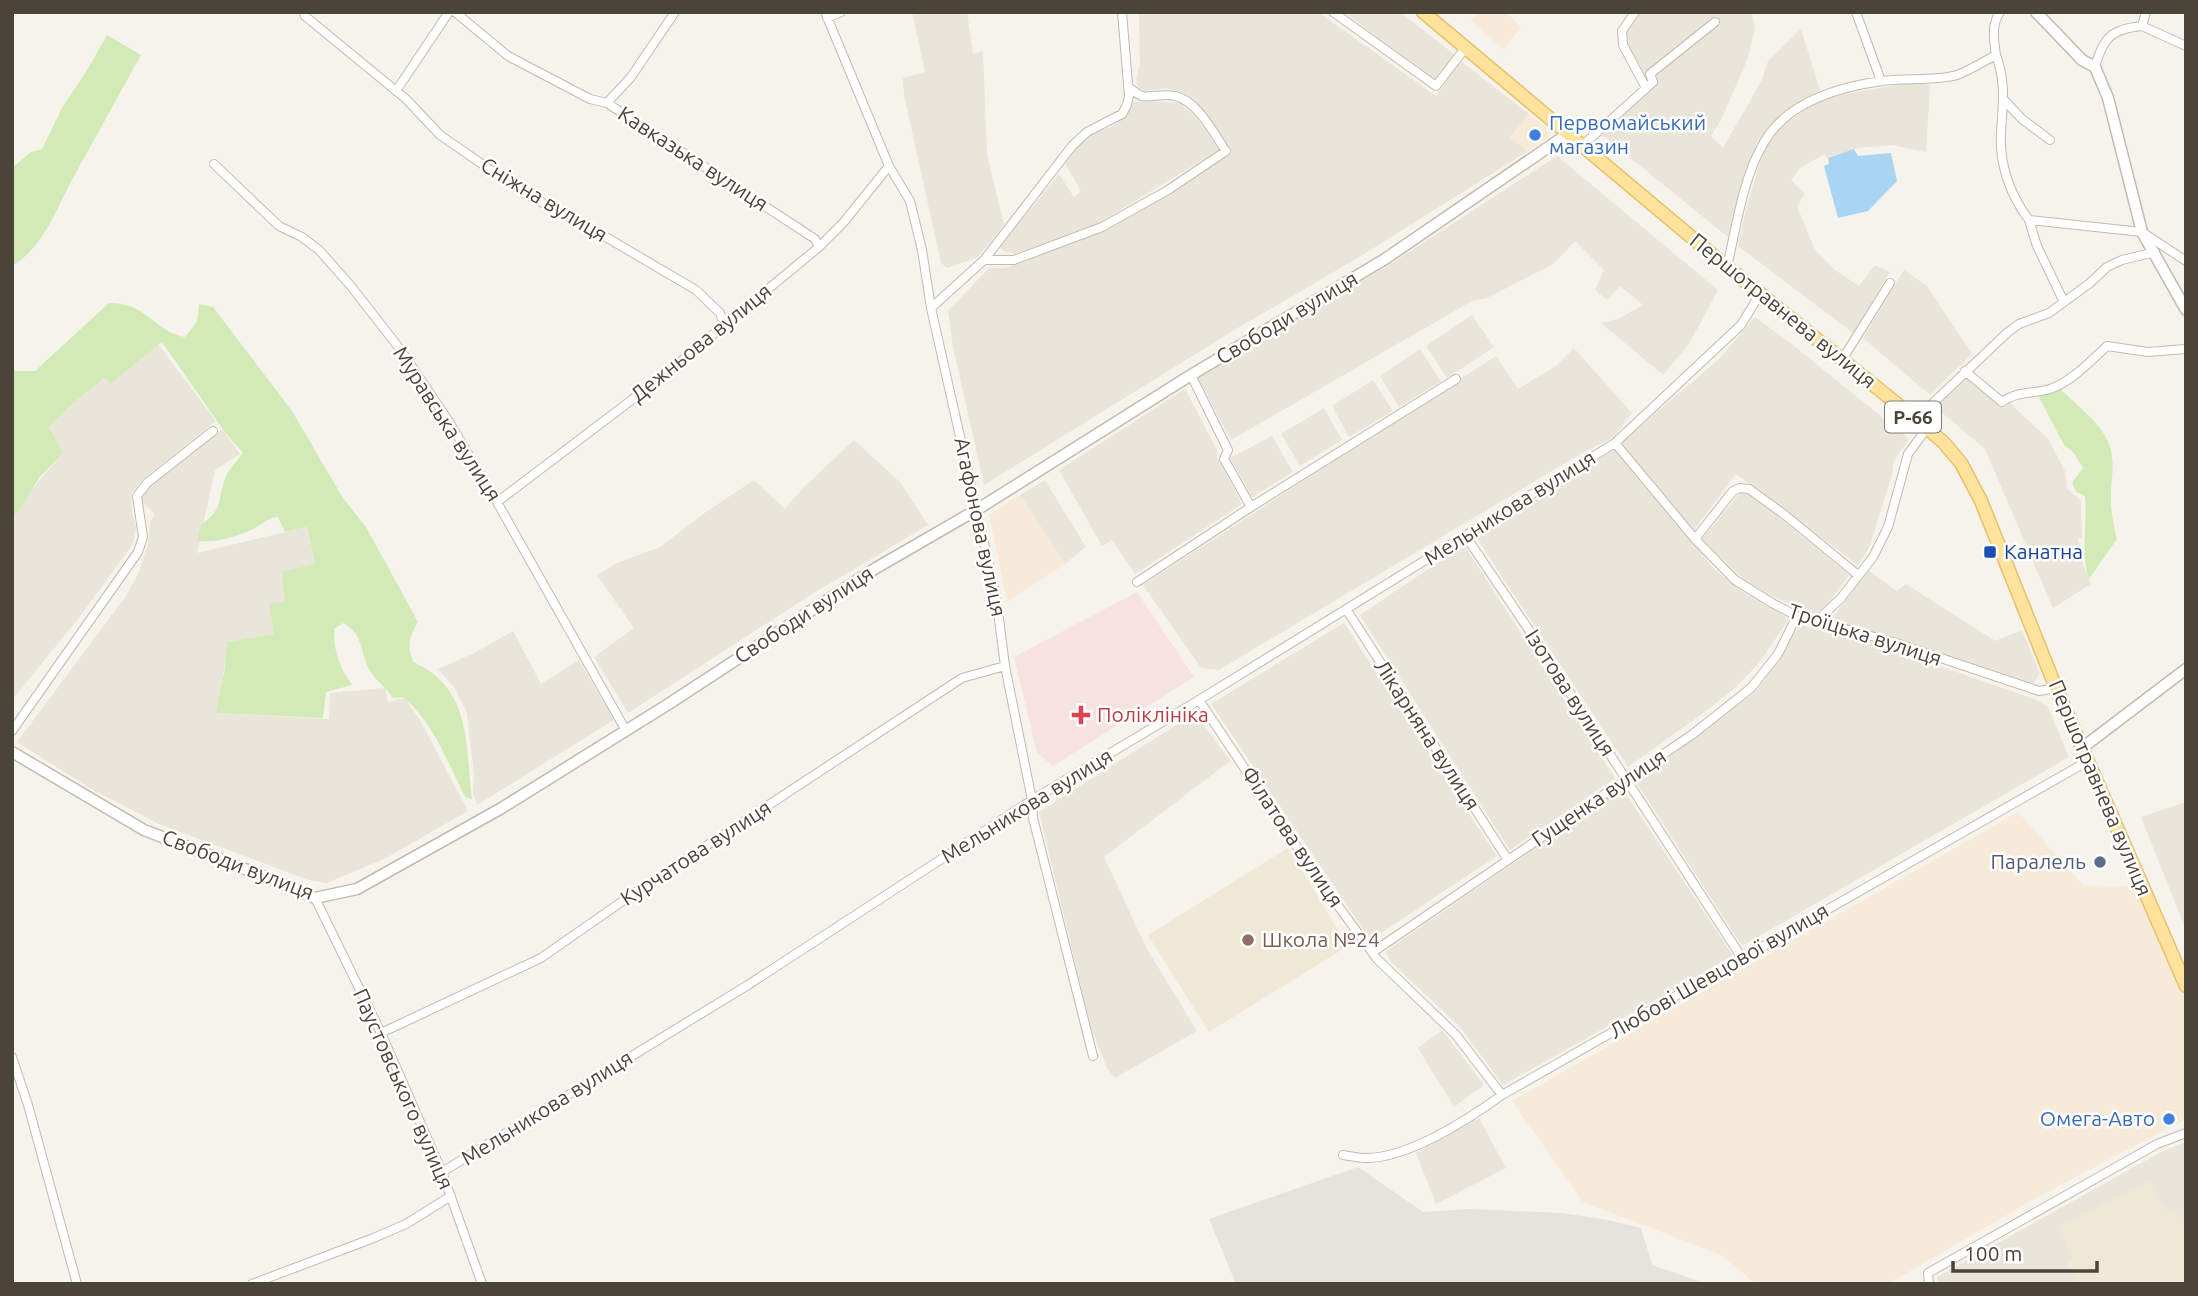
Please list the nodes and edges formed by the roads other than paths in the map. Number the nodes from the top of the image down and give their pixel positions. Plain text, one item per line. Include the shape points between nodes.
1 (449, 12) edge
2 (455, 12) edge
3 (676, 12) edge
4 (841, 12) edge
5 (1122, 12) edge
6 (1333, 12) edge
7 (1423, 12) edge
8 (1635, 12) edge
9 (1856, 12) edge
10 (2000, 12) edge
11 (2036, 12) edge
12 (2146, 12) edge
13 (303, 13) edge
14 (826, 15) edge
15 (1715, 22) dead end
16 (2142, 26) junction
17 (2186, 46) edge
18 (1466, 47) junction
19 (1996, 55) junction
20 (2095, 67) junction
21 (1881, 81) junction
22 (1128, 87) junction
23 (1646, 88) junction
24 (396, 90) junction
25 (2005, 101) junction
26 (607, 103) junction
27 (1569, 133) junction
28 (2050, 139) dead end
29 (1583, 145) junction
30 (214, 164) dead end
31 (888, 166) junction
32 (2029, 220) junction
33 (2142, 232) junction
34 (819, 247) junction
35 (2155, 252) junction
36 (985, 260) junction
37 (2186, 261) edge
38 (1727, 267) junction
39 (1890, 283) dead end
40 (1760, 294) junction
41 (2063, 300) junction
42 (931, 309) junction
43 (2186, 310) edge
44 (724, 325) junction
45 (2186, 349) edge
46 (1842, 360) junction
47 (1965, 371) junction
48 (1191, 376) junction
49 (1456, 379) dead end
50 (1916, 419) junction
51 (1927, 428) junction
52 (213, 430) dead end
53 (1615, 443) junction
54 (497, 502) junction
55 (1251, 507) junction
56 (978, 509) junction
57 (1465, 535) junction
58 (1695, 539) junction
59 (1857, 575) junction
60 (1137, 582) dead end
61 (1346, 610) junction
62 (1797, 616) junction
63 (1816, 622) junction
64 (1005, 666) junction
65 (2186, 669) edge
66 (2056, 688) junction
67 (1199, 700) junction
68 (625, 729) junction
69 (12, 730) edge
70 (2082, 748) junction
71 (12, 752) edge
72 (2088, 761) junction
73 (1626, 779) junction
74 (1032, 800) junction
75 (1508, 860) junction
76 (315, 898) junction
77 (1373, 952) junction
78 (1742, 958) junction
79 (2186, 986) edge
80 (381, 1032) junction
81 (1093, 1056) dead end
82 (12, 1057) edge
83 (1502, 1095) junction
84 (2186, 1133) edge
85 (1343, 1155) dead end
86 (442, 1172) junction
87 (451, 1196) junction
88 (77, 1284) edge
89 (252, 1284) edge
90 (482, 1284) edge
91 (1929, 1284) edge

1 - 24 street
2 - 26 street, Кавказька вулиця via 508,57 590,99
3 - 26 street
4 - 14 street
5 - 22 street
6 - 18 street via 1436,86
7 - 18 main road, Першотравнева вулиця / Р-66
8 - 23 street via 1622,31 1623,45
9 - 21 street
10 - 19 street via 1993,33
11 - 20 street via 2082,60
12 - 16 street
13 - 24 street, Сніжна вулиця
14 - 31 street, Агафонова вулиця
15 - 23 street via 1650,75 1653,82
16 - 17 street
16 - 20 street via 2111,34 2100,48
18 - 27 main road, Першотравнева вулиця / Р-66
19 - 21 street via 1956,75
19 - 25 street
20 - 33 street via 2108,98
21 - 38 street via 1816,97 1763,142
22 - 36 street via 1122,114 1087,132 1072,146
22 - 36 street via 1142,96 1179,96 1196,109 1226,151 1102,227 1014,260
23 - 29 street
24 - 44 street, Сніжна вулиця via 440,135 501,179 696,290 720,313
25 - 28 street
25 - 32 street via 2001,134 2006,178
26 - 34 street, Кавказька вулиця via 815,239
27 - 29 main road, Першотравнева вулиця / Р-66
27 - 48 street, Свободи вулиця via 1385,259
29 - 38 main road, Першотравнева вулиця / Р-66
30 - 54 street, Муравська вулиця via 279,226 302,237 337,268 448,419
31 - 34 street, Дежньова вулиця
31 - 42 street, Агафонова вулиця via 909,201
32 - 33 street
32 - 41 street via 2036,246
33 - 35 street
33 - 37 street
34 - 44 street, Дежньова вулиця
35 - 41 street via 2107,267
35 - 43 street
36 - 42 street
38 - 40 main road, Першотравнева вулиця / Р-66
39 - 46 street
40 - 46 main road, Першотравнева вулиця / Р-66
40 - 53 street, Мельникова вулиця via 1741,325
41 - 47 street via 2049,313 2019,324
42 - 56 street, Агафонова вулиця
44 - 54 street, Дежньова вулиця
45 - 47 street via 2148,352 2107,346 2052,388 2010,396 2002,402
46 - 50 main road, Першотравнева вулиця / Р-66
47 - 50 street
48 - 55 street via 1228,450 1224,459
48 - 56 street, Свободи вулиця
49 - 55 street
50 - 51 main road, Першотравнева вулиця / Р-66
51 - 59 street via 1908,454 1883,538
51 - 66 main road, Першотравнева вулиця / Р-66 via 1961,463 1981,502
52 - 69 street via 137,496 143,537 138,552
53 - 57 street, Мельникова вулиця
53 - 58 street, Троїцька вулиця
54 - 68 street, Муравська вулиця
55 - 60 street
56 - 64 street, Агафонова вулиця
56 - 68 street, Свободи вулиця via 876,568
57 - 61 street, Мельникова вулиця
57 - 73 street, Ізотова вулиця
58 - 59 street via 1734,491 1749,489
58 - 62 street, Троїцька вулиця via 1735,580
59 - 63 street
61 - 67 street, Мельникова вулиця
61 - 75 street, Лікарняна вулиця
62 - 63 street, Троїцька вулиця
62 - 73 street, Гущенка вулиця via 1778,654 1751,688
63 - 66 street, Троїцька вулиця via 1893,642 2039,691
64 - 74 street, Агафонова вулиця
64 - 80 street, Курчатова вулиця via 962,678 541,958
65 - 70 street
66 - 70 main road, Першотравнева вулиця / Р-66
67 - 74 street, Мельникова вулиця
67 - 77 street, Філатова вулиця
68 - 76 street, Свободи вулиця via 500,810 357,889
70 - 72 main road, Першотравнева вулиця / Р-66
71 - 76 street, Свободи вулиця via 144,830
72 - 78 street, Любові Шевцової вулиця
72 - 79 main road, Першотравнева вулиця / Р-66
73 - 75 street, Гущенка вулиця
73 - 78 street, Ізотова вулиця
74 - 81 street, Агафонова вулиця
74 - 86 street, Мельникова вулиця via 759,977
75 - 77 street, Гущенка вулиця
76 - 80 street, Паустовського вулиця
77 - 83 street, Філатова вулиця via 1456,1035
78 - 83 street, Любові Шевцової вулиця
80 - 86 street, Паустовського вулиця
82 - 88 street
83 - 85 street, Любові Шевцової вулиця via 1467,1121 1405,1150 1366,1158
84 - 91 street via 2157,1144 1938,1267 1928,1273
86 - 87 street, Паустовського вулиця
87 - 89 street, Мельникова вулиця via 406,1224
87 - 90 street, Паустовського вулиця

